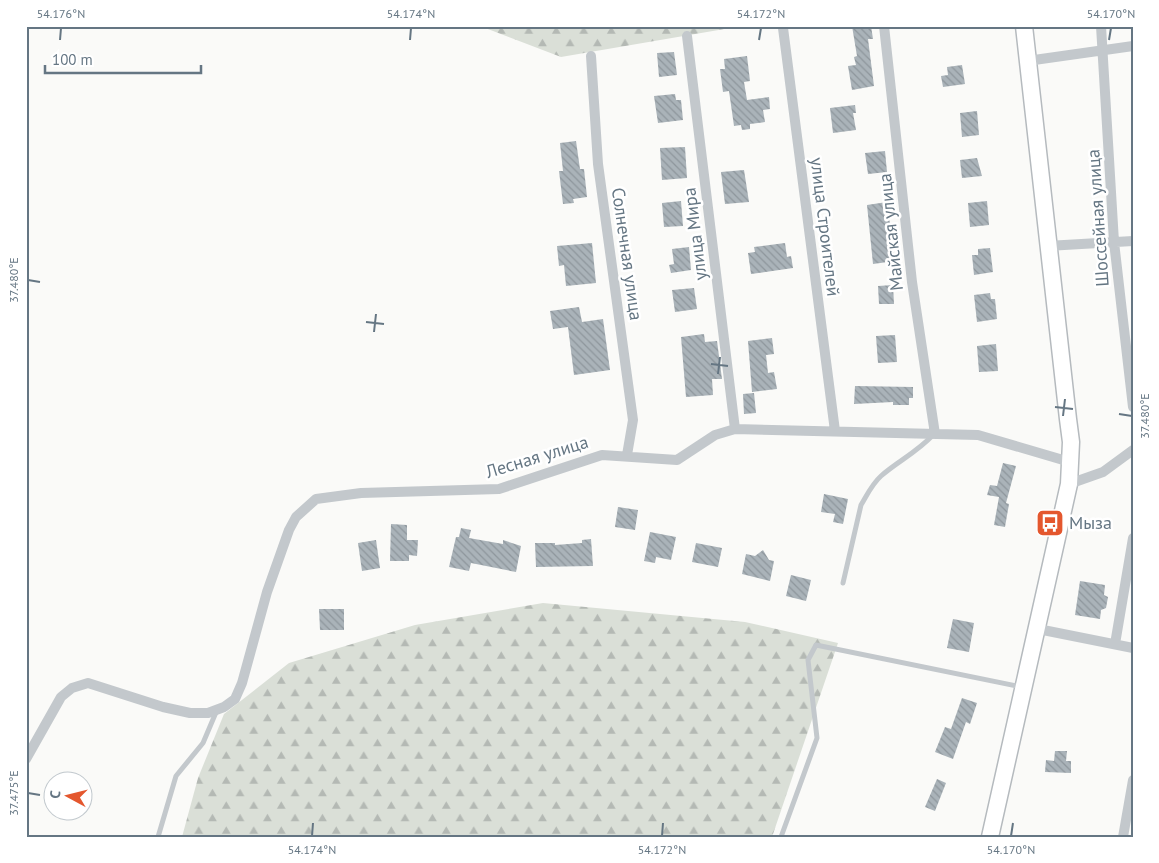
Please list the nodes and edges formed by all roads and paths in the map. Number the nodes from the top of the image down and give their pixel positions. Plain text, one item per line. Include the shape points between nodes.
1 (884, 26) edge
2 (1024, 26) edge
3 (1101, 26) edge
4 (783, 28) dead end
5 (687, 36) dead end
6 (1133, 46) edge
7 (1104, 50) junction
8 (591, 56) dead end
9 (1027, 61) junction
10 (1133, 241) edge
11 (1114, 242) junction
12 (1047, 246) junction
13 (1133, 407) edge
14 (735, 429) junction
15 (835, 431) junction
16 (935, 434) junction
17 (1133, 450) edge
18 (627, 455) junction
19 (1070, 462) junction
20 (1069, 484) junction
21 (1133, 538) edge
22 (843, 583) dead end
23 (1038, 629) junction
24 (1115, 644) junction
25 (1133, 648) edge
26 (1025, 687) junction
27 (217, 709) junction
28 (26, 760) edge
29 (1133, 780) edge
30 (158, 837) edge
31 (781, 837) edge
32 (990, 837) edge
33 (1124, 837) edge

1 - 16 street, Майская улица via 912,282
2 - 9 main road
3 - 7 street, Шоссейная улица
4 - 15 street, улица Строителей
5 - 14 street, улица Мира
6 - 7 street
7 - 9 street
7 - 11 street, Шоссейная улица
8 - 18 street, Солнечная улица via 598,164 633,420
9 - 12 main road
10 - 11 street
11 - 12 street
11 - 13 street, Шоссейная улица
12 - 19 main road via 1068,419
14 - 15 street, Лесная улица
14 - 18 street, Лесная улица via 715,435 677,460
15 - 16 street, Лесная улица
16 - 19 street, Лесная улица via 978,435
16 - 22 lane via 920,450 882,475 866,495
17 - 20 street via 1103,472
18 - 27 street, Лесная улица via 602,455 493,490 361,493 316,499 296,517 289,530 267,592 238,694
19 - 20 main road
20 - 23 main road
21 - 24 street
23 - 24 street
23 - 26 main road
24 - 25 street
26 - 31 lane via 816,645 808,660 817,738
26 - 32 main road
27 - 28 street, Лесная улица via 208,713 190,713 88,683 72,688 61,697
27 - 30 lane via 203,743 176,776
29 - 33 street

